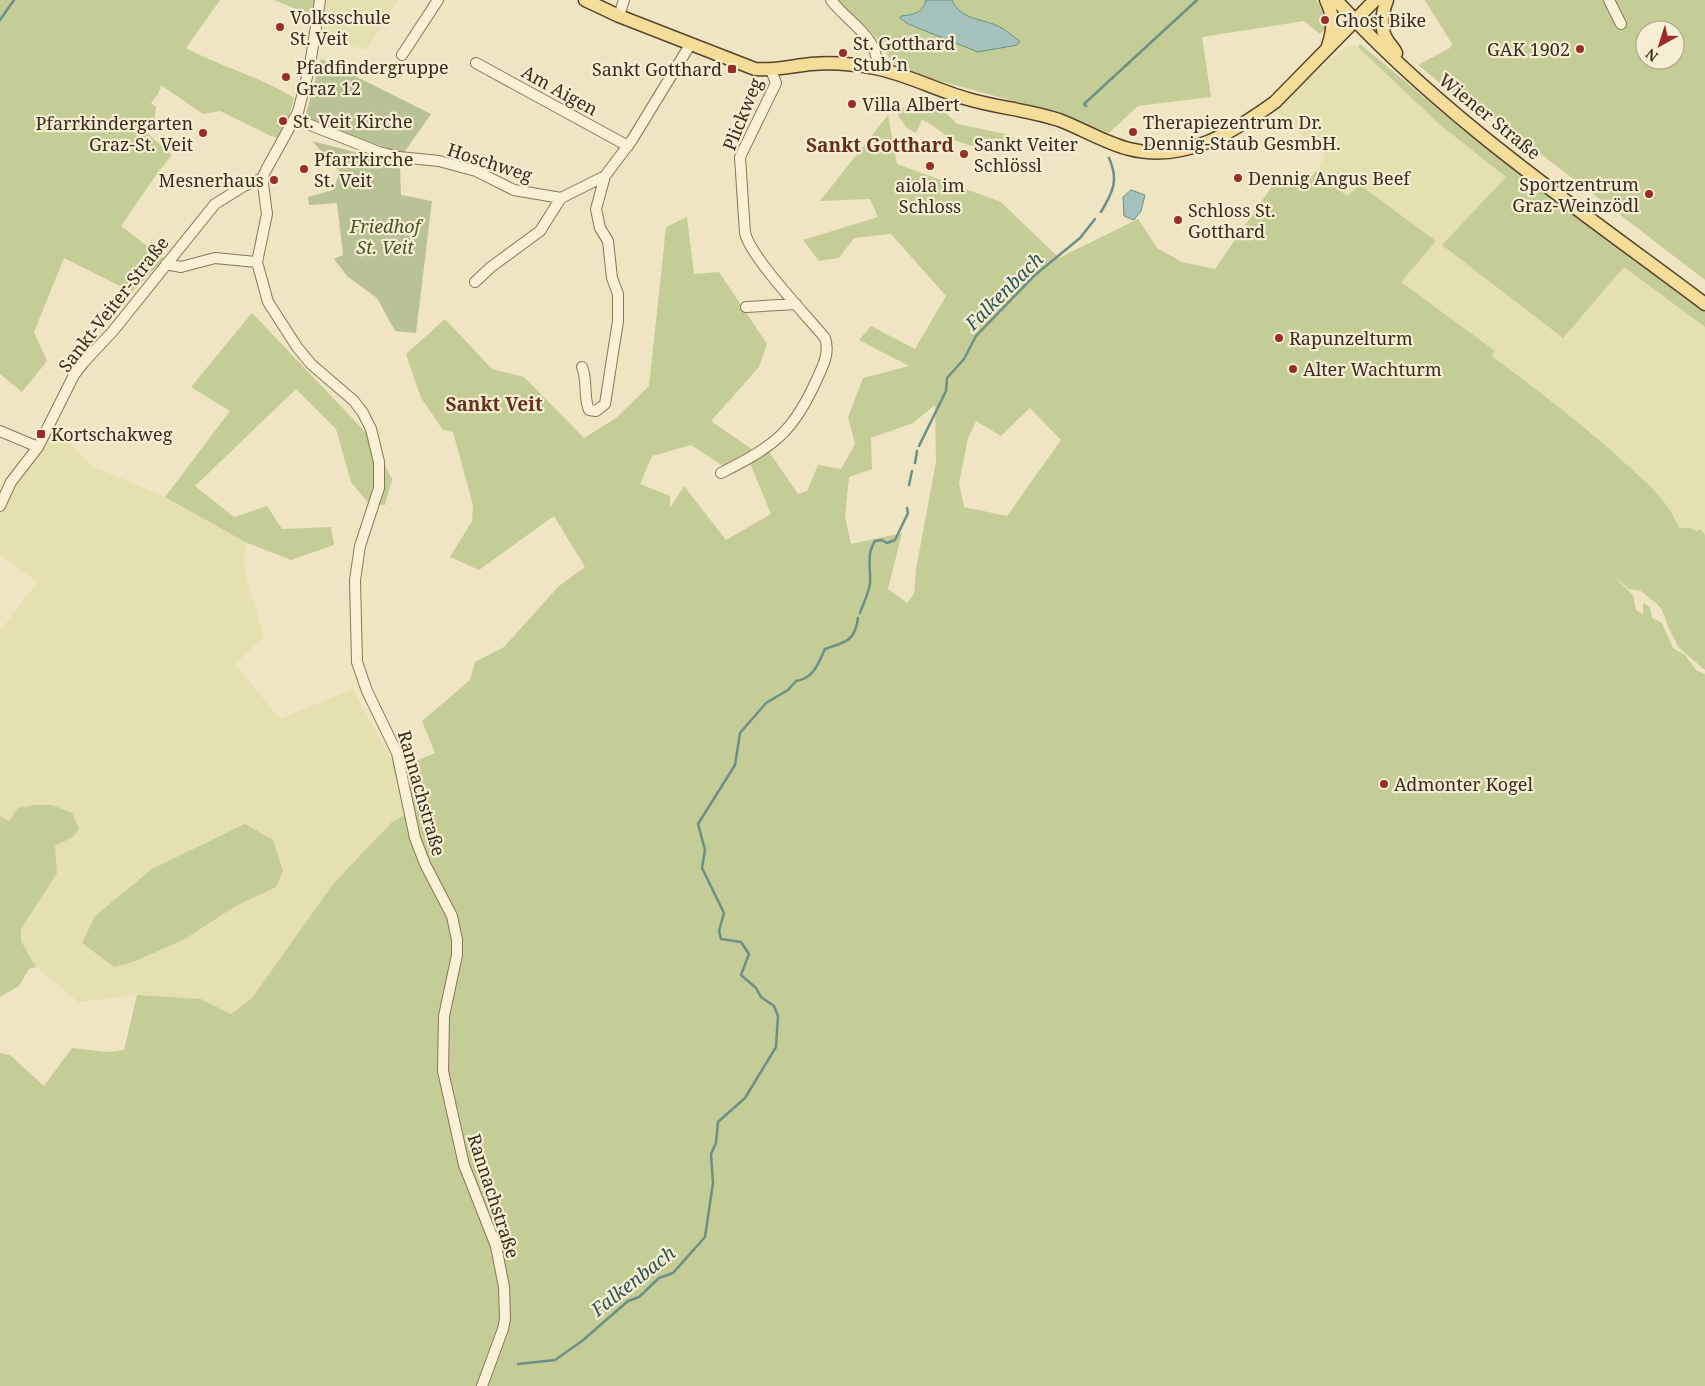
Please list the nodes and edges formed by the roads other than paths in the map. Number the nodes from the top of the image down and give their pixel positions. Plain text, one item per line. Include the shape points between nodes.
1 (320, 0) edge
2 (438, 0) edge
3 (586, 0) edge
4 (624, 0) edge
5 (831, 0) edge
6 (1326, 0) edge
7 (1336, 0) edge
8 (1375, 0) edge
9 (1387, 0) edge
10 (1609, 0) edge
11 (619, 16) junction
12 (1354, 21) junction
13 (1621, 24) dead end
14 (690, 44) junction
15 (1328, 48) junction
16 (402, 55) dead end
17 (476, 63) dead end
18 (1402, 64) junction
19 (877, 69) junction
20 (771, 70) junction
21 (295, 118) junction
22 (628, 146) junction
23 (264, 174) junction
24 (605, 176) junction
25 (561, 198) junction
26 (257, 262) junction
27 (166, 264) junction
28 (475, 282) dead end
29 (796, 304) junction
30 (1705, 304) edge
31 (746, 308) dead end
32 (582, 367) dead end
33 (0, 431) edge
34 (38, 447) junction
35 (721, 472) dead end
36 (0, 506) edge
37 (482, 1386) edge

1 - 21 street via 310,65
2 - 16 street
3 - 11 main road
4 - 11 street
5 - 19 street via 874,44 878,55
6 - 15 main road via 1333,17
7 - 12 main road, Wiener Straße
8 - 12 main road
9 - 18 main road via 1382,17 1383,33
10 - 13 street
11 - 14 main road
12 - 15 main road
12 - 18 main road, Wiener Straße
14 - 20 main road via 745,67
14 - 22 street
15 - 19 main road via 1258,114 1207,142 1176,152 1152,153 1129,149 1058,120 970,100
17 - 22 street, Am Aigen
18 - 30 main road, Wiener Straße via 1526,169
19 - 20 main road via 827,63
20 - 29 street, Plickweg via 776,83 740,157 746,233 747,240 765,267
21 - 23 street
21 - 25 street, Hoschweg via 379,152 439,161 476,171 514,190
22 - 24 street
23 - 26 street, Rannachstraße via 267,214
23 - 27 street, Sankt-Veiter-Straße via 215,204
24 - 25 street
24 - 32 street via 596,209 600,228 608,241 612,278 618,294 618,321 605,404 596,411 589,410 587,406
25 - 28 street via 540,231
26 - 27 street via 215,258 181,267
26 - 37 street, Rannachstraße via 268,302 297,347 363,413 371,429 379,462 378,488 360,546 356,580 357,662 367,691 397,753 415,838 452,916 457,940 457,955 444,1016 443,1071 464,1165 496,1246 504,1287 503,1329
27 - 34 street, Sankt-Veiter-Straße via 74,375
29 - 31 street
29 - 35 street, Plickweg via 825,338 828,346 823,366 802,412 789,429 744,461
33 - 34 street
34 - 36 street, Sankt-Veiter-Straße via 11,482

